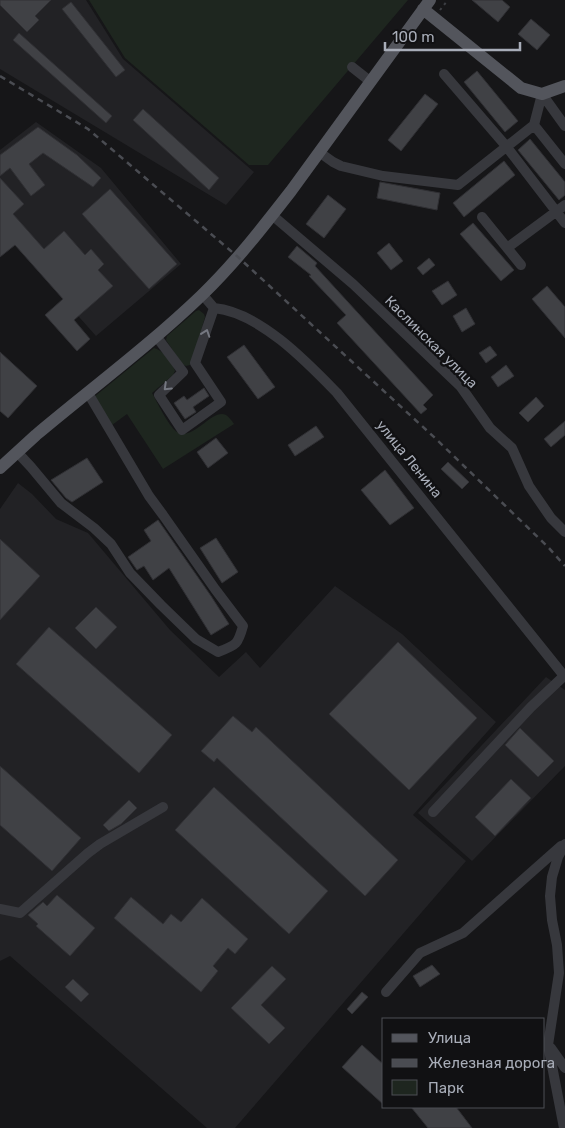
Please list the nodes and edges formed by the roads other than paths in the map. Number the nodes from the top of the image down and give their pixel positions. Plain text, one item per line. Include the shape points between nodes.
1 (426, 5) edge
2 (352, 67) dead end
3 (444, 74) dead end
4 (371, 82) junction
5 (565, 86) edge
6 (542, 94) junction
7 (534, 124) junction
8 (565, 126) edge
9 (506, 146) junction
10 (319, 152) junction
11 (565, 164) edge
12 (565, 205) edge
13 (556, 211) junction
14 (272, 216) junction
15 (482, 217) dead end
16 (565, 223) edge
17 (507, 248) junction
18 (521, 265) dead end
19 (202, 294) junction
20 (214, 308) junction
21 (156, 336) junction
22 (88, 393) junction
23 (17, 452) junction
24 (0, 468) edge
25 (565, 532) edge
26 (565, 676) edge
27 (163, 807) dead end
28 (433, 812) dead end
29 (565, 843) edge
30 (0, 909) edge
31 (386, 992) dead end
32 (548, 1045) junction
33 (565, 1068) edge
34 (564, 1128) edge

1 - 4 main road
1 - 6 main road via 522,88
2 - 4 street
3 - 9 street
4 - 10 main road
5 - 6 main road
6 - 7 street
6 - 8 street
7 - 9 street
7 - 11 street
9 - 10 street via 458,185 382,176 341,166
9 - 13 street
10 - 14 main road
12 - 13 street
13 - 16 street
13 - 17 street
14 - 19 main road
14 - 25 street, Каслинская улица via 353,284 461,387 490,428 512,448 529,486
15 - 17 street
17 - 18 street
19 - 20 street
19 - 21 main road
21 -> 20 street via 183,372 159,394 182,430 221,402 195,363
20 - 26 street, улица Ленина via 244,317 264,328 314,368
21 - 22 main road
22 - 23 main road
22 - 23 street via 149,496 243,626 239,641 218,652 196,639 130,573 111,544 61,503
23 - 24 main road
26 - 28 street via 531,707
27 - 30 street via 100,844 20,914
29 - 31 street via 463,933 420,953
29 - 32 street via 552,877 550,896 559,973
32 - 33 street
32 - 34 street

